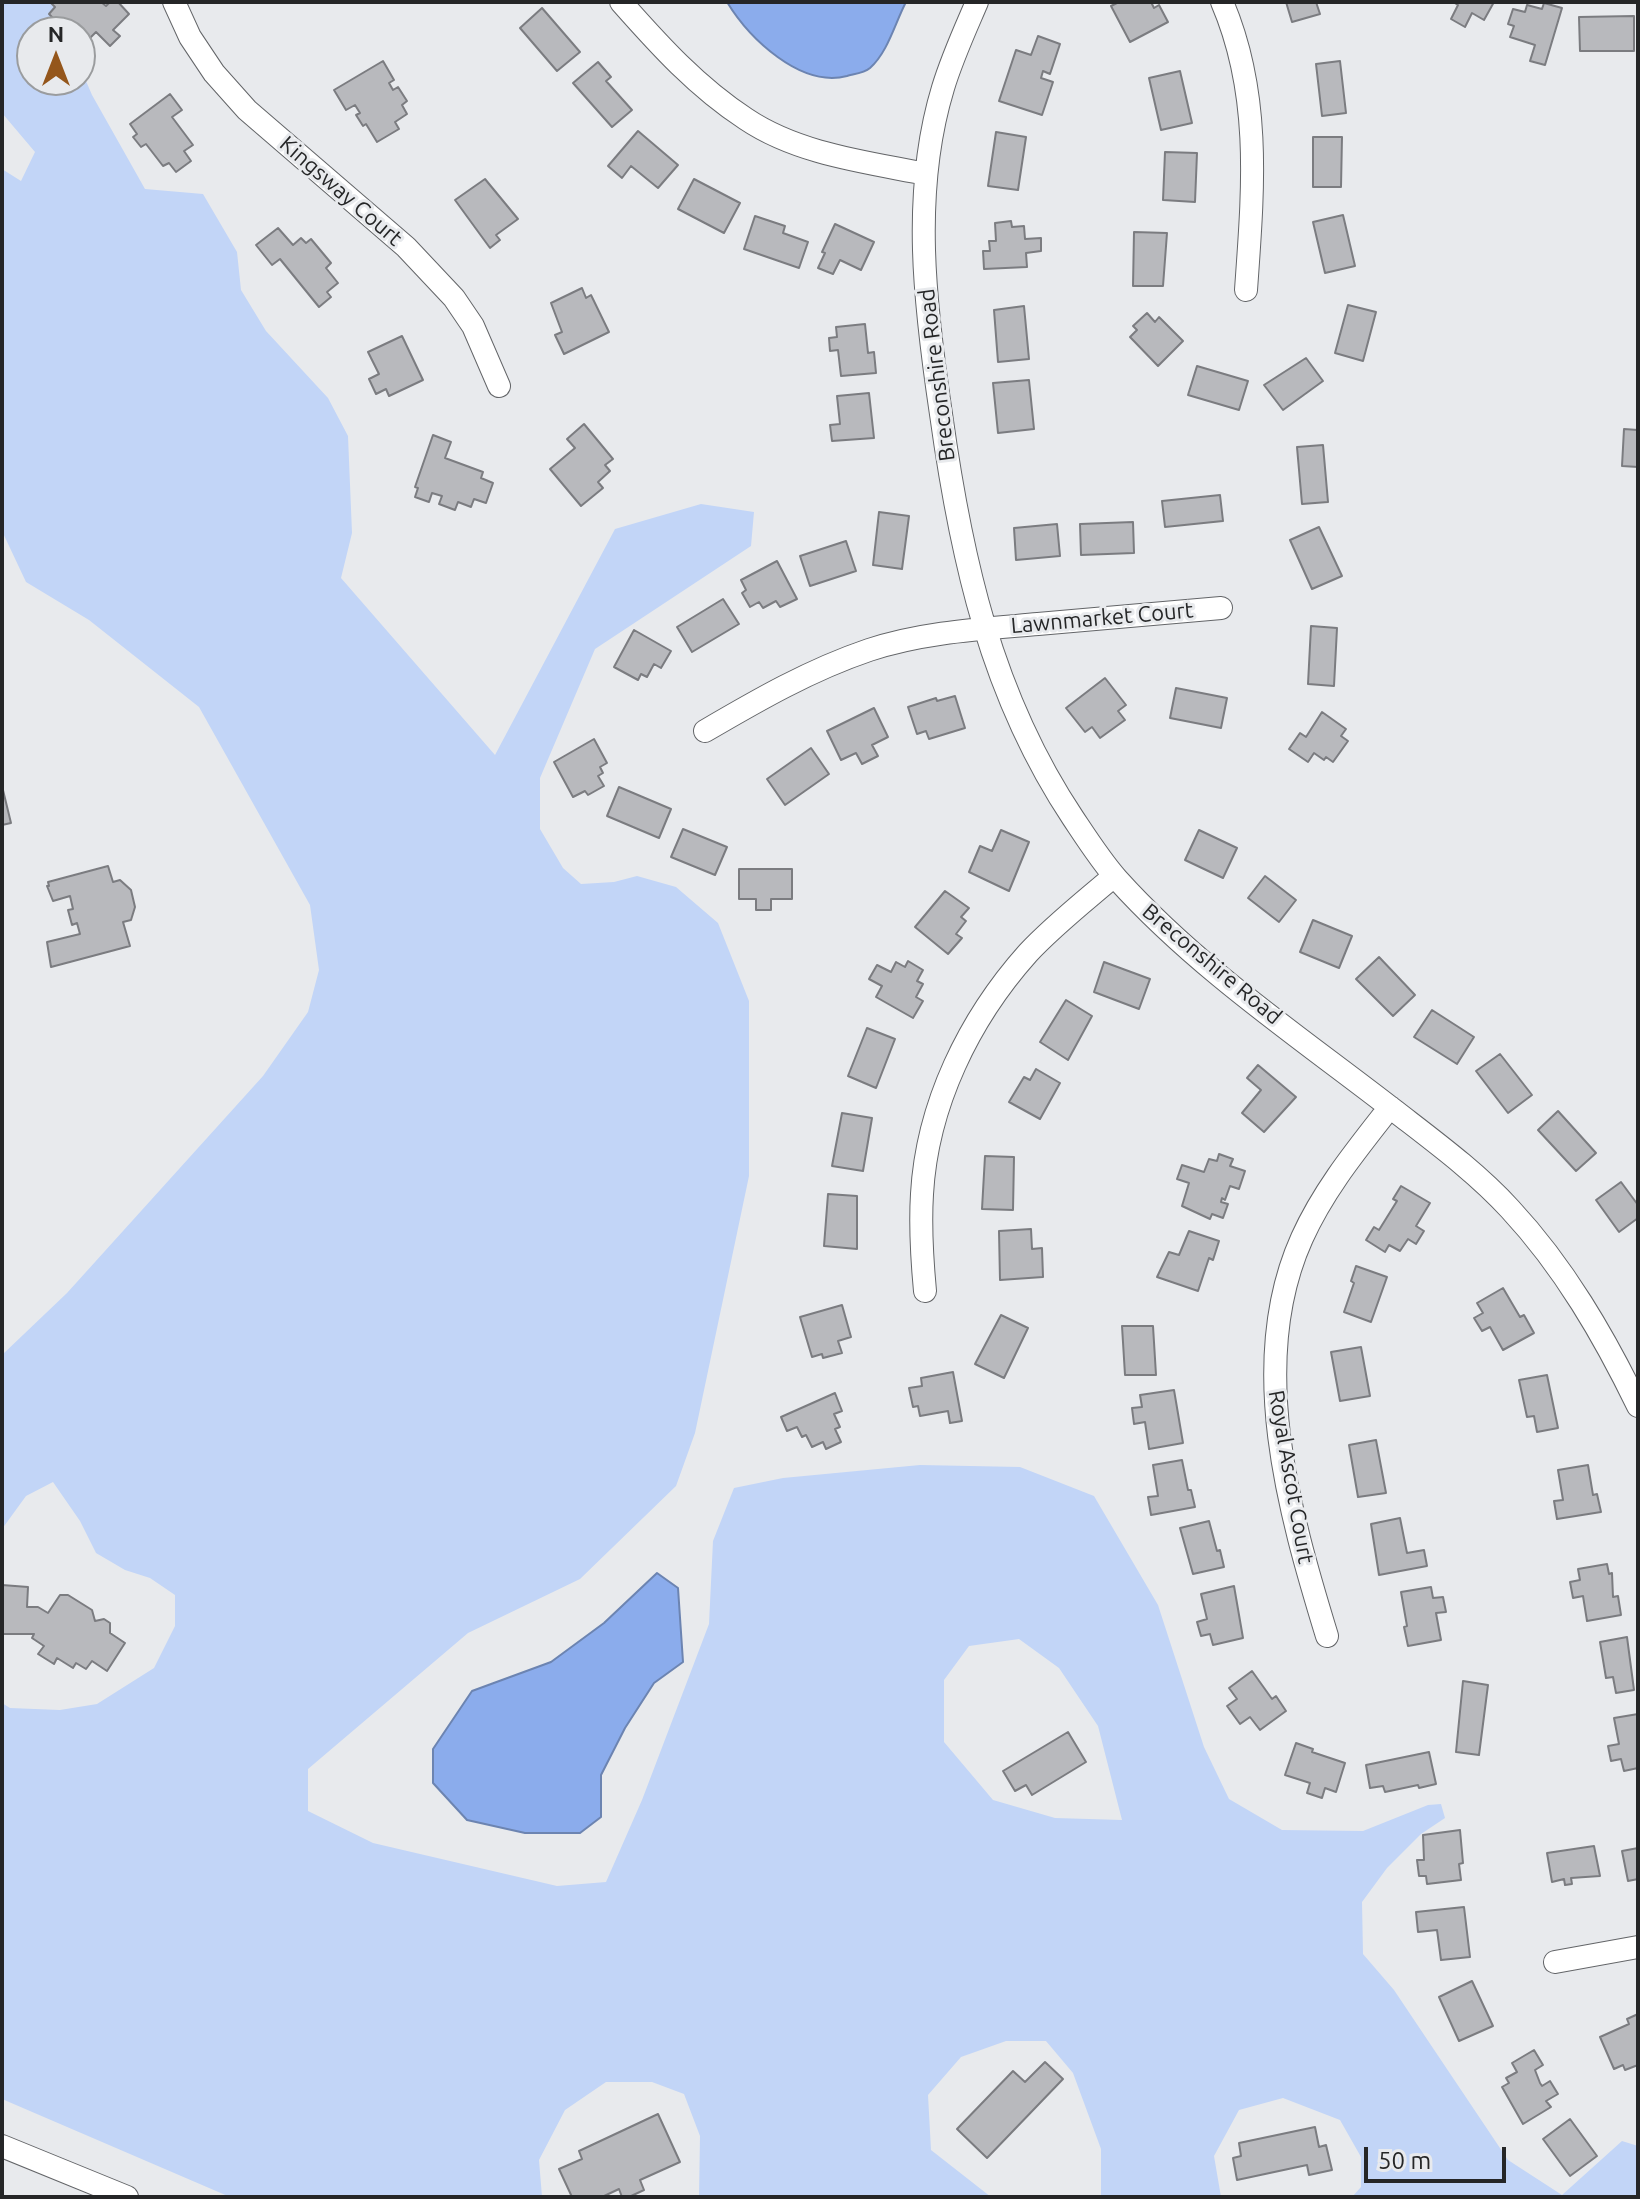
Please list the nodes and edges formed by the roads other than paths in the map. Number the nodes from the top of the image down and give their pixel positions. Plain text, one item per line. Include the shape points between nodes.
1 (174, 2) edge
2 (621, 2) edge
3 (977, 2) edge
4 (1222, 2) edge
5 (926, 174) junction
6 (1246, 290) dead end
7 (499, 386) dead end
8 (1221, 608) dead end
9 (983, 629) junction
10 (705, 731) dead end
11 (1114, 876) junction
12 (1390, 1107) junction
13 (925, 1291) dead end
14 (1632, 1377) edge
15 (1638, 1406) edge
16 (1327, 1636) dead end
17 (1638, 1947) edge
18 (1555, 1962) dead end
19 (2, 2146) edge
20 (127, 2197) edge

1 - 7 street, Kingsway Court via 214,73 247,110 406,247 454,298 473,326
2 - 5 street via 674,62 748,121 839,157
3 - 5 street, Breconshire Road via 942,90
4 - 6 street via 1239,48 1253,138
5 - 9 street, Breconshire Road via 930,342 961,541
8 - 9 street, Lawnmarket Court
9 - 10 street, Lawnmarket Court via 872,649 815,670
9 - 11 street, Breconshire Road via 1003,687 1046,775
11 - 12 street, Breconshire Road via 1161,926
11 - 13 street via 1029,953 998,990 955,1064 929,1144 922,1192
12 - 14 street, Breconshire Road via 1511,1210
12 - 16 street, Royal Ascot Court via 1342,1169 1301,1240 1288,1279 1275,1355 1278,1429
14 - 15 street, Breconshire Road
17 - 18 street
19 - 20 street

